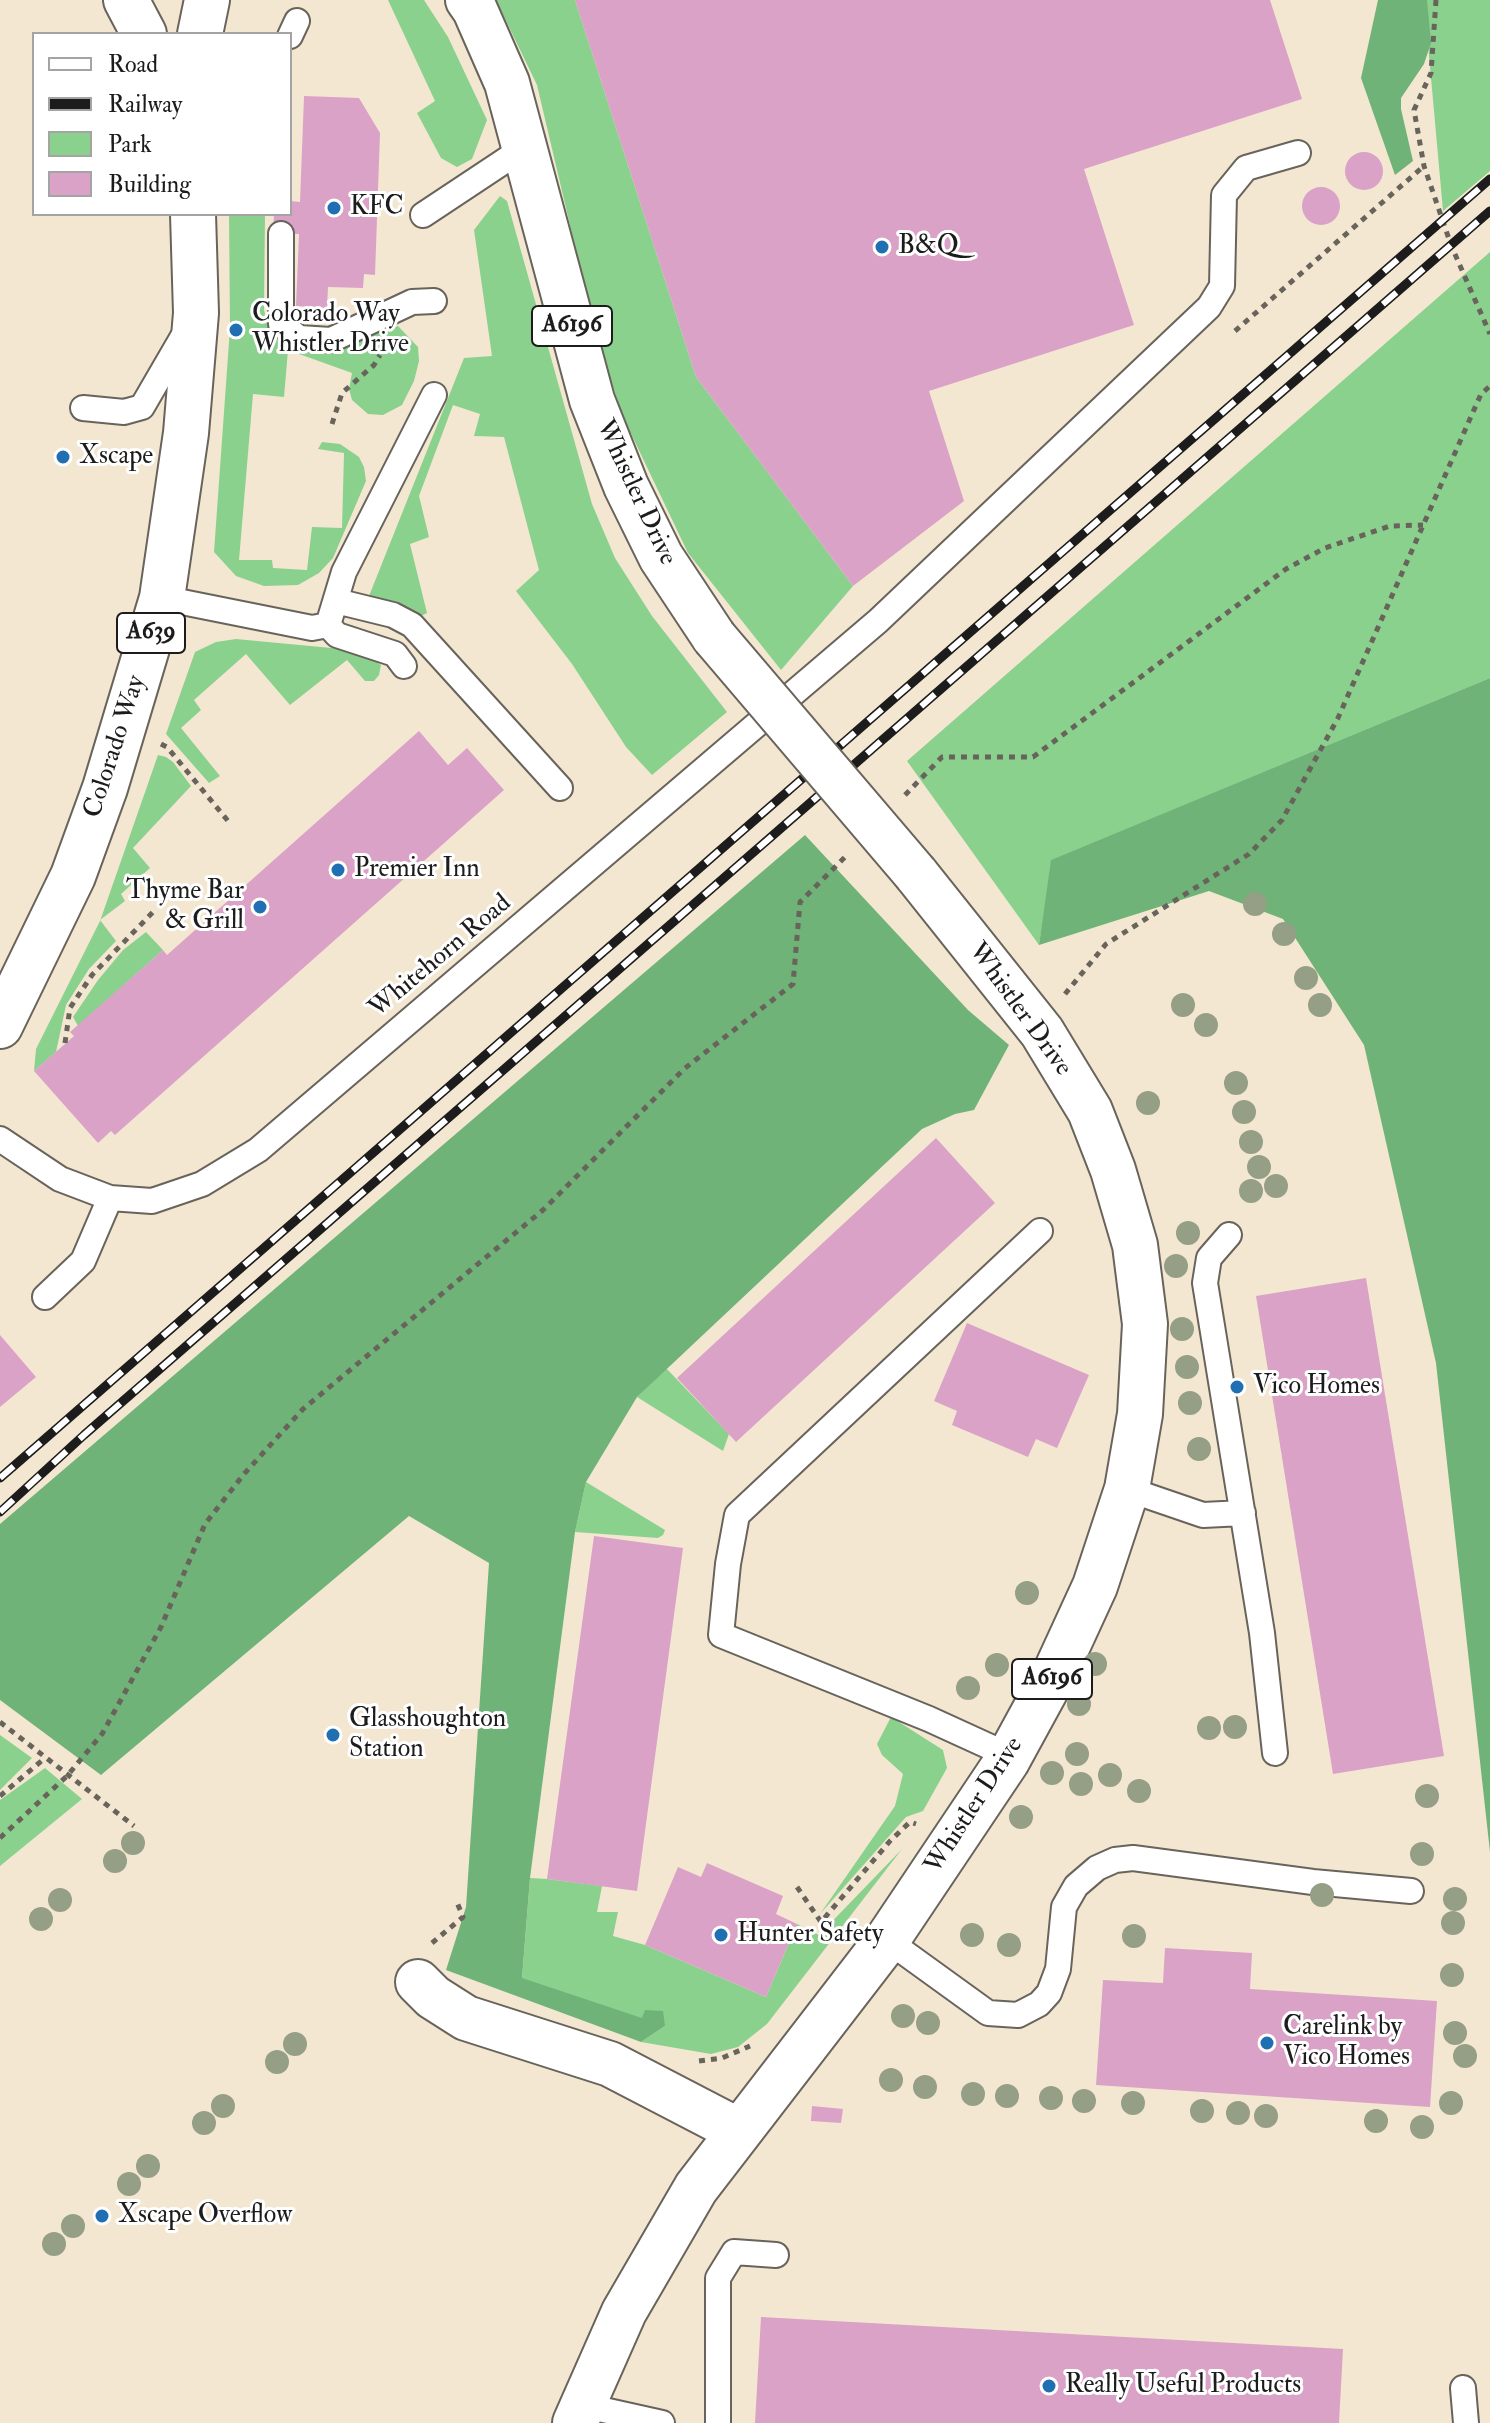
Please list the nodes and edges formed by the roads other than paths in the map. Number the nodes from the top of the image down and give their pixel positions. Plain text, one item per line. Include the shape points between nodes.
1 (126, 0) edge
2 (207, 0) edge
3 (468, 0) edge
4 (143, 32) edge
5 (200, 32) edge
6 (524, 148) junction
7 (1298, 153) dead end
8 (423, 215) dead end
9 (193, 216) edge
10 (281, 234) dead end
11 (434, 301) dead end
12 (196, 313) junction
13 (434, 395) dead end
14 (83, 408) dead end
15 (162, 598) junction
16 (336, 601) junction
17 (328, 625) junction
18 (404, 666) dead end
19 (560, 788) dead end
20 (0, 1026) edge
21 (0, 1139) edge
22 (110, 1198) junction
23 (1040, 1231) dead end
24 (1229, 1235) dead end
25 (45, 1297) dead end
26 (1127, 1489) junction
27 (1243, 1513) junction
28 (1275, 1753) dead end
29 (1010, 1756) junction
30 (1411, 1891) dead end
31 (887, 1940) junction
32 (421, 1965) road end
33 (737, 2130) junction
34 (776, 2255) dead end
35 (1463, 2388) dead end
36 (578, 2414) edge
37 (662, 2423) edge
38 (718, 2423) edge
39 (1466, 2423) edge

1 - 4 main road
2 - 5 main road
3 - 6 main road, Whistler Drive / A6196 via 507,83
6 - 8 lane
6 - 26 main road, Whistler Drive / A6196, bridge via 592,400 661,557 714,637 916,874 1042,1032 1090,1111 1135,1245 1145,1324 1140,1414
7 - 22 lane, Whitehorn Road via 1246,168 1224,195 1222,286 1209,307 878,621 258,1150 202,1184 152,1201
9 - 12 main road, Colorado Way / A639
10 - 11 lane via 281,324 299,338 331,340 412,302
12 - 14 lane via 142,407 124,412
12 - 15 main road, Colorado Way / A639 via 186,433
13 - 16 lane via 344,572
15 - 17 lane via 312,628
15 - 20 main road, Colorado Way / A639 via 73,876
16 - 17 lane
16 - 19 lane via 412,625
17 - 18 lane via 337,635 395,654
21 - 22 lane, Whitehorn Road via 60,1179
22 - 25 lane via 83,1261
23 - 29 lane via 737,1515 721,1635
24 - 27 lane via 1209,1258 1205,1283
26 - 27 lane via 1203,1515
26 - 29 main road, Whistler Drive / A6196 via 1095,1586
27 - 28 lane
29 - 31 main road, Whistler Drive / A6196
30 - 31 lane via 1115,1860 1086,1874 1076,1886 1064,1907 1058,1969 1049,1993 1018,2015 988,2013
31 - 33 main road, Whistler Drive / A6196
32 - 33 main road via 433,1997 466,2018 610,2064
33 - 36 main road, Whistler Drive / A6196 via 647,2270
34 - 38 lane via 734,2252 718,2278
35 - 39 lane
36 - 37 lane

